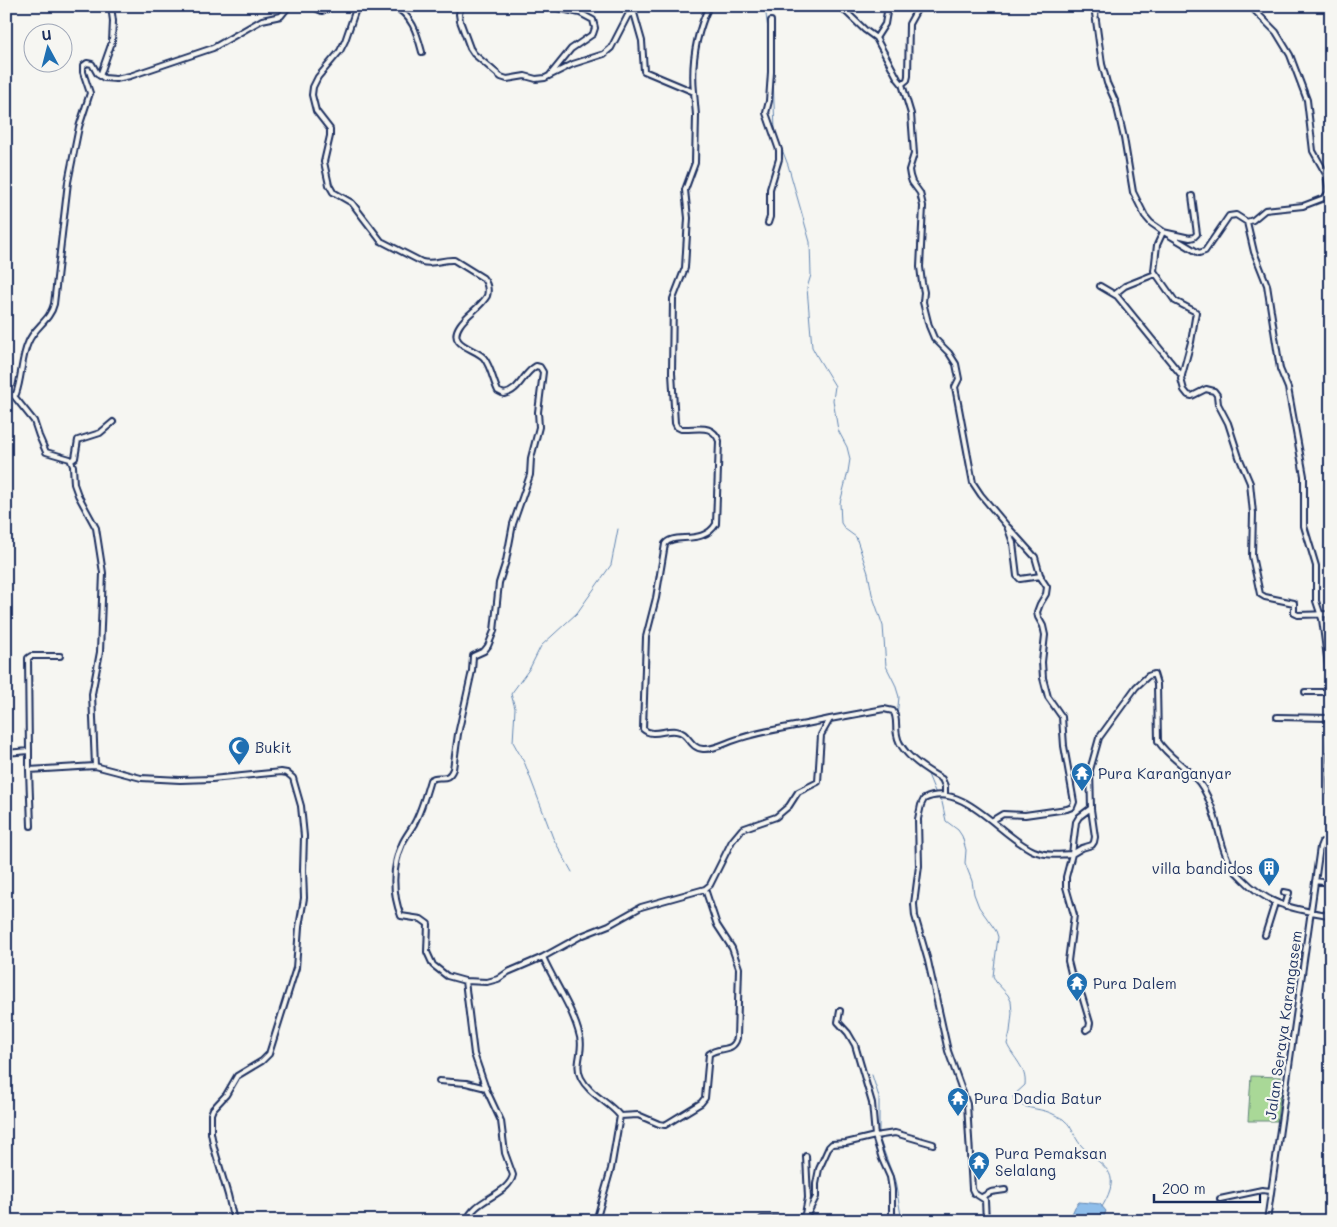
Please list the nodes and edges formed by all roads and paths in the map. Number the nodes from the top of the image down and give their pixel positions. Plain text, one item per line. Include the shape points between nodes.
1 (111, 6) edge
2 (289, 6) edge
3 (311, 6) edge
4 (335, 6) edge
5 (357, 6) edge
6 (392, 6) edge
7 (461, 6) edge
8 (548, 6) edge
9 (710, 6) edge
10 (840, 6) edge
11 (888, 6) edge
12 (920, 6) edge
13 (1094, 6) edge
14 (1250, 6) edge
15 (771, 21) dead end
16 (876, 38) junction
17 (422, 52) dead end
18 (100, 76) junction
19 (549, 77) junction
20 (902, 84) junction
21 (694, 92) junction
22 (1329, 184) edge
23 (1192, 196) dead end
24 (768, 222) dead end
25 (1247, 222) junction
26 (1163, 232) junction
27 (1154, 274) junction
28 (1100, 286) dead end
29 (1115, 294) junction
30 (1182, 376) junction
31 (6, 390) edge
32 (14, 396) junction
33 (113, 422) dead end
34 (71, 461) junction
35 (1007, 526) junction
36 (1041, 576) junction
37 (1331, 614) edge
38 (1320, 615) junction
39 (60, 656) dead end
40 (1305, 692) dead end
41 (1330, 692) edge
42 (1331, 703) edge
43 (1331, 710) edge
44 (1277, 717) dead end
45 (830, 718) junction
46 (1330, 718) edge
47 (29, 751) junction
48 (6, 753) edge
49 (1330, 759) edge
50 (94, 766) junction
51 (30, 770) junction
52 (945, 795) junction
53 (1091, 808) junction
54 (1331, 813) edge
55 (993, 820) junction
56 (31, 826) dead end
57 (1331, 841) edge
58 (1072, 854) junction
59 (1315, 881) junction
60 (1331, 882) edge
61 (705, 889) junction
62 (1284, 892) dead end
63 (1278, 897) dead end
64 (1275, 903) junction
65 (1285, 906) junction
66 (1310, 912) junction
67 (1331, 916) edge
68 (1265, 935) dead end
69 (543, 957) junction
70 (465, 982) junction
71 (840, 1010) dead end
72 (1086, 1030) dead end
73 (439, 1081) dead end
74 (486, 1089) junction
75 (620, 1116) junction
76 (874, 1136) junction
77 (933, 1144) dead end
78 (806, 1156) dead end
79 (1005, 1190) dead end
80 (1270, 1191) junction
81 (982, 1198) junction
82 (1220, 1199) dead end
83 (804, 1216) junction
84 (762, 1219) dead end
85 (234, 1221) edge
86 (467, 1221) edge
87 (596, 1221) edge
88 (892, 1221) edge
89 (986, 1221) edge
90 (1267, 1221) edge

1 - 18 street via 112,42
2 - 18 street via 281,16 262,20 210,49 130,76 116,79
3 - 4 street via 322,11
5 - 70 street via 340,51 313,87 316,111 330,129 324,162 329,185 333,192 352,203 381,241 429,264 454,260 483,278 488,286 487,296 459,326 457,334 462,345 484,357 498,391 504,394 516,390 527,372 536,366 542,372 539,427 530,475 513,524 499,583 494,631 484,651 473,656 451,774 430,780 414,823 402,842 396,869 394,899 401,916 426,922 430,961 447,976
6 - 17 street via 412,22
7 - 19 street via 460,22 470,48 501,77
8 - 19 street via 586,15 593,20 595,28 593,34 571,49
9 - 21 street via 697,35
10 - 16 street
11 - 16 street via 885,24
12 - 20 street via 908,24 908,76
13 - 26 street via 1102,64 1116,103 1132,189 1148,219
14 - 22 street via 1276,32 1290,55 1307,100 1314,153
15 - 24 street via 771,72 766,113 779,159 770,189
16 - 20 street
18 - 32 street via 92,64 83,66 90,93 79,126 68,182 54,304 51,315 28,342
19 - 21 street via 612,48 624,20 632,12 642,41 644,72
20 - 35 street via 911,114 914,154 910,176 923,206 920,267 925,314 934,338 956,364 959,379 955,388 973,483
21 - 45 street via 695,162 685,190 688,218 685,268 673,299 672,373 677,427 712,430 719,442 716,524 704,535 670,540 665,544 646,637 643,729 654,733 675,730 684,733 698,749 706,750 752,734
22 - 25 street via 1329,192 1324,198 1303,206 1265,210
23 - 26 street via 1196,236 1190,238
25 - 26 street via 1236,215 1229,216 1202,253
25 - 38 street via 1267,285 1280,369 1288,388 1297,434 1305,480 1304,529 1315,560 1316,601
26 - 27 street via 1157,245
27 - 29 street via 1125,286
27 - 30 street via 1176,301 1196,312
28 - 29 street
29 - 30 street
30 - 38 street via 1182,387 1188,395 1208,389 1217,395 1249,480 1253,513 1252,556 1260,594 1294,603 1295,615
31 - 32 street
32 - 34 street via 34,421 46,452
33 - 34 street via 100,433 78,440 75,458
34 - 50 street via 78,495 96,528 103,574 100,652 92,694
35 - 36 street via 1034,554
35 - 36 street via 1017,576 1020,579
36 - 55 street via 1047,588 1038,612 1045,635 1043,678 1048,697 1062,717 1074,802 1067,810 1003,814
37 - 38 street
38 - 41 street
39 - 47 street via 28,658
40 - 41 street
41 - 42 street
42 - 43 street
43 - 46 street
44 - 46 street
45 - 52 street via 884,709 893,711 900,743 907,753 942,780
45 - 61 street via 821,735 818,782 798,792 776,817 742,829
46 - 49 street
47 - 48 street
47 - 51 street
49 - 54 street
50 - 51 street
50 - 85 street via 141,778 204,779 280,772 287,773 294,780 304,836 304,898 296,968 269,1054 237,1076 211,1114 214,1148
51 - 56 street
52 - 55 street
52 - 81 street via 927,797 920,808 915,916 948,1052 967,1104 972,1189
53 - 58 street via 1076,822
53 - 58 street via 1094,842
53 - 64 street via 1090,770 1099,738 1136,687 1154,674 1158,741 1200,782 1211,804 1226,858 1237,874 1251,888
55 - 58 street via 1036,852
57 - 59 street, Jalan Seraya Karangasem via 1320,844
58 - 72 street via 1066,877 1074,915 1068,962 1090,1023
59 - 60 street
59 - 66 street, Jalan Seraya Karangasem
61 - 69 street via 641,907
61 - 75 street via 739,968 735,1044 709,1054 705,1098 671,1123 662,1125 638,1115
62 - 65 street via 1288,893
63 - 64 street
64 - 65 street
64 - 68 street
65 - 66 street
66 - 67 street
66 - 80 street, Jalan Seraya Karangasem
69 - 70 street via 493,980
69 - 75 street via 570,1007 580,1034 580,1077
70 - 74 street via 474,1054
71 - 76 street via 838,1022 855,1045 872,1102
73 - 74 street via 466,1083
74 - 86 street via 501,1121 512,1178 475,1208
75 - 87 street via 611,1169
76 - 77 street via 895,1133
76 - 83 street via 828,1147 819,1170 815,1201
76 - 88 street via 890,1177
78 - 83 street via 808,1199
79 - 81 street via 991,1192
80 - 82 street
80 - 90 street, Jalan Seraya Karangasem
81 - 89 street
83 - 84 street via 798,1219

